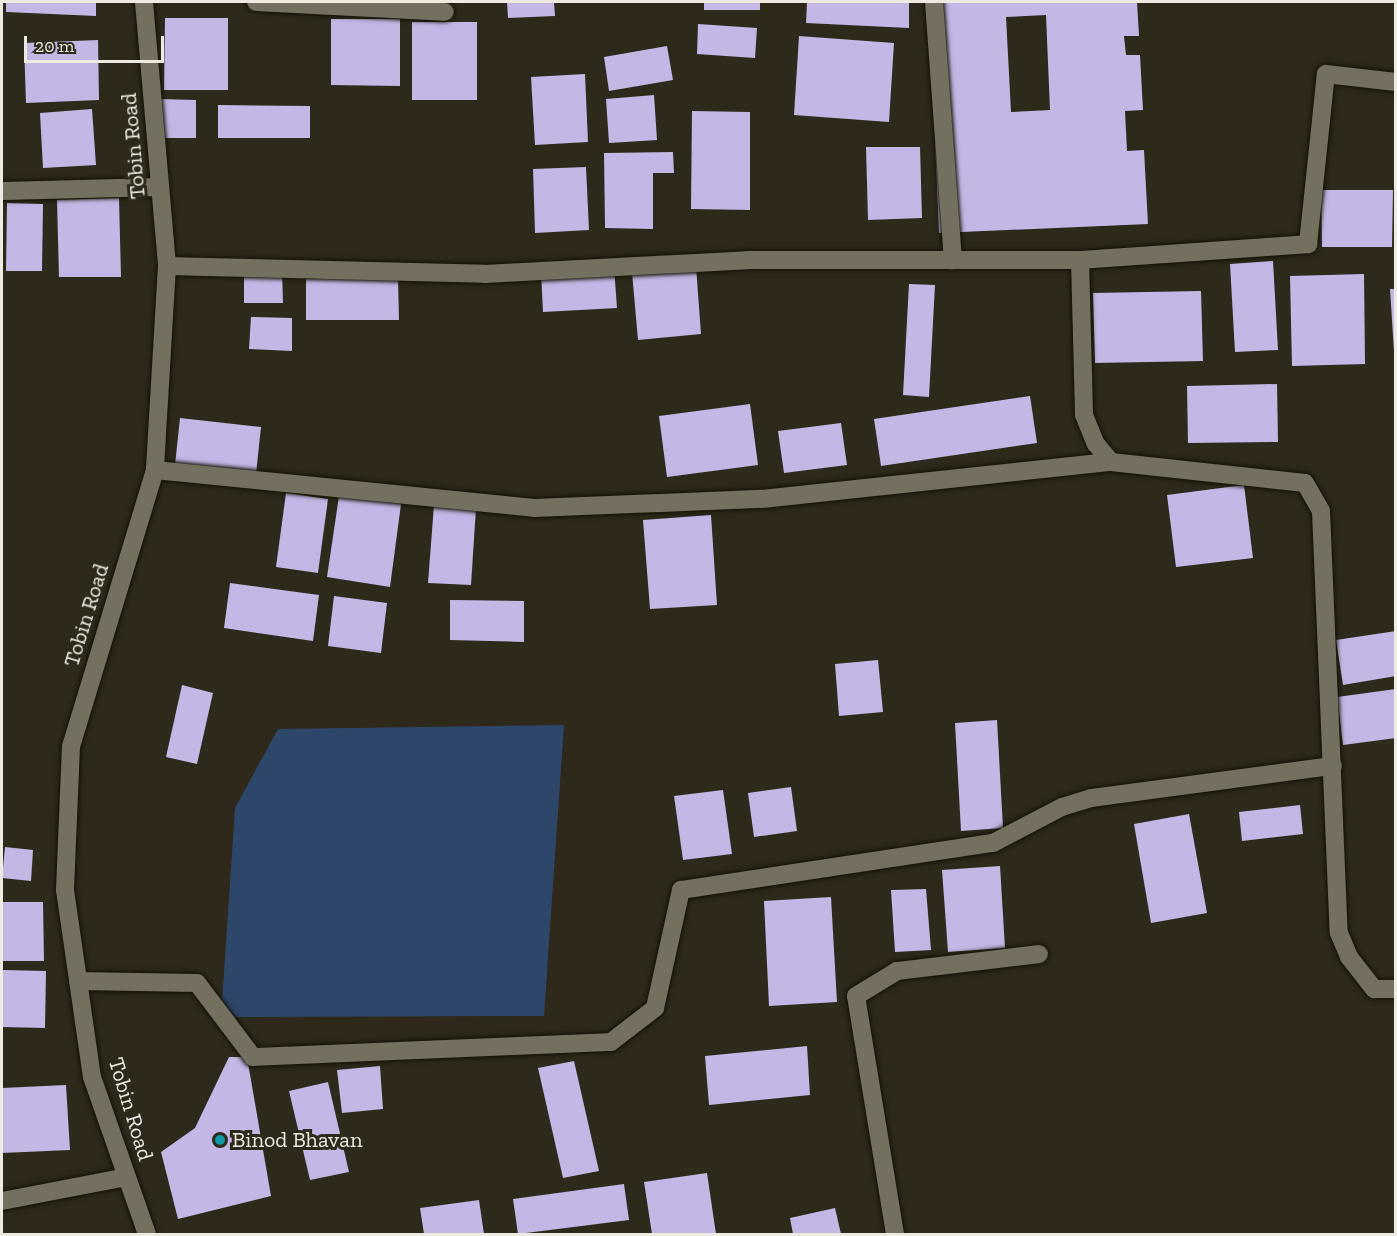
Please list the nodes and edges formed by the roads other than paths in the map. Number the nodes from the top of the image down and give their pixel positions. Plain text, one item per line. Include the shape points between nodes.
1 (144, 2) edge
2 (256, 2) edge
3 (934, 2) edge
4 (445, 12) dead end
5 (1395, 81) edge
6 (160, 187) junction
7 (2, 191) edge
8 (953, 260) junction
9 (1080, 260) junction
10 (167, 266) junction
11 (1111, 462) junction
12 (154, 470) junction
13 (1334, 766) junction
14 (1039, 954) dead end
15 (78, 981) junction
16 (1395, 988) edge
17 (127, 1177) junction
18 (2, 1201) edge
19 (147, 1234) edge
20 (895, 1234) edge

1 - 6 street, Tobin Road
2 - 4 street
3 - 8 street
5 - 9 street via 1326,74 1308,244
6 - 7 street
6 - 10 street, Tobin Road
8 - 9 street
8 - 10 street via 748,260 485,274
9 - 11 street via 1084,415 1096,444
10 - 12 street, Tobin Road
11 - 12 street via 762,499 534,508
11 - 13 street via 1305,483 1324,523
12 - 15 street, Tobin Road via 72,746 65,890
13 - 15 street via 1092,798 1062,807 993,843 681,890 655,1008 611,1042 253,1057 197,983
13 - 16 street via 1339,933 1349,957 1374,989
14 - 20 street via 897,971 856,996
15 - 17 street, Tobin Road via 92,1077
17 - 18 street
17 - 19 street, Tobin Road

